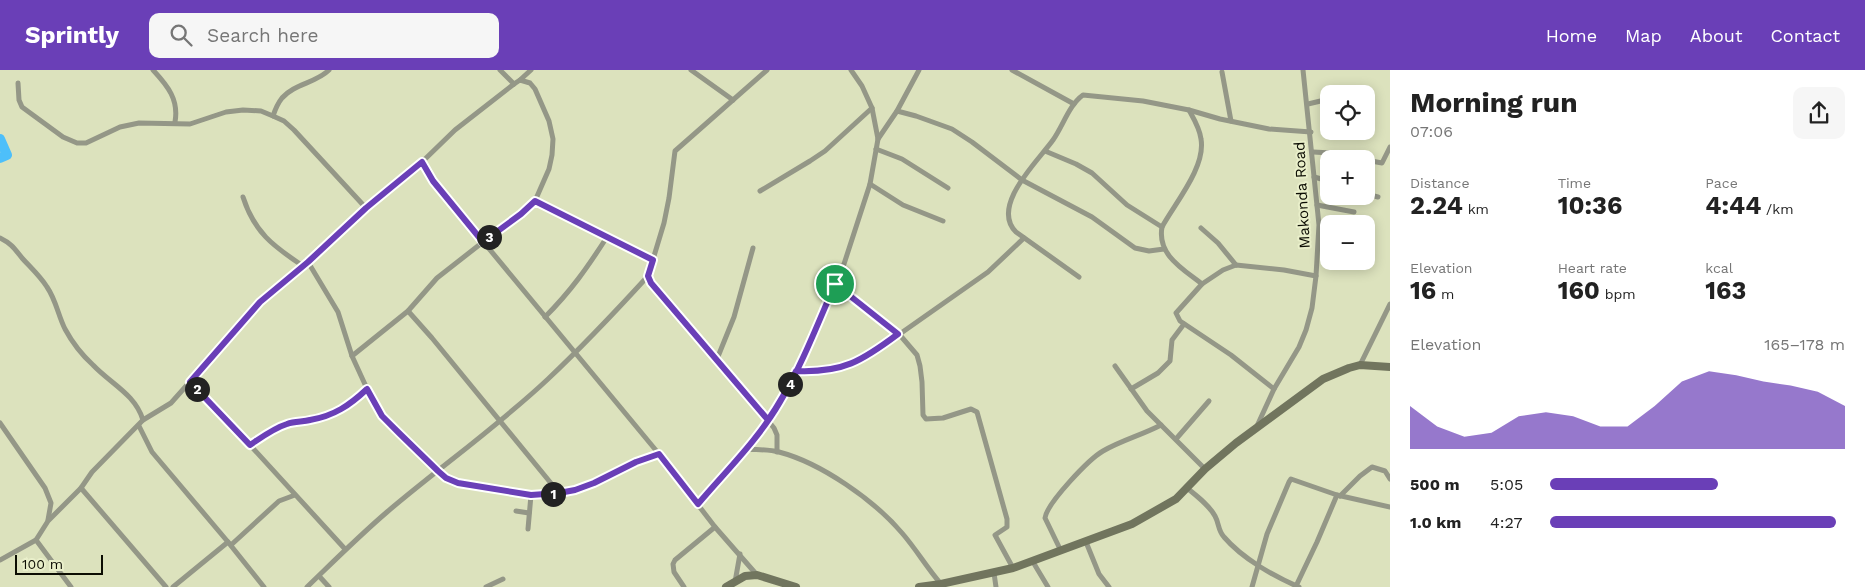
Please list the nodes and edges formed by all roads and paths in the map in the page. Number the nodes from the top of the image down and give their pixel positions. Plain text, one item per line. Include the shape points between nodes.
1 (153, 70) edge
2 (329, 70) edge
3 (500, 70) edge
4 (531, 70) edge
5 (691, 70) edge
6 (767, 70) edge
7 (851, 70) edge
8 (919, 70) edge
9 (1012, 70) edge
10 (1303, 70) edge
11 (1222, 72) dead end
12 (1024, 73) edge
13 (520, 80) junction
14 (18, 83) dead end
15 (514, 84) junction
16 (733, 100) junction
17 (1320, 101) edge
18 (1074, 104) junction
19 (1308, 104) junction
20 (872, 108) junction
21 (1189, 110) junction
22 (897, 111) junction
23 (273, 116) junction
24 (174, 122) junction
25 (1231, 122) junction
26 (1311, 132) junction
27 (878, 139) junction
28 (1390, 147) edge
29 (876, 149) junction
30 (1045, 151) junction
31 (1312, 152) junction
32 (1320, 152) edge
33 (1375, 161) edge
34 (422, 162) junction
35 (1314, 177) junction
36 (1320, 179) edge
37 (1022, 180) junction
38 (870, 184) junction
39 (948, 188) dead end
40 (760, 191) dead end
41 (1375, 196) edge
42 (243, 197) dead end
43 (1378, 197) dead end
44 (535, 201) junction
45 (1317, 205) junction
46 (366, 208) junction
47 (1354, 212) dead end
48 (943, 222) dead end
49 (1162, 227) junction
50 (1201, 228) dead end
51 (607, 237) junction
52 (0, 238) edge
53 (1024, 238) junction
54 (483, 242) junction
55 (753, 248) dead end
56 (1164, 249) junction
57 (653, 260) junction
58 (308, 262) junction
59 (1236, 265) junction
60 (303, 266) junction
61 (648, 276) junction
62 (1316, 276) junction
63 (1079, 277) dead end
64 (835, 284) junction
65 (1202, 284) junction
66 (1390, 304) edge
67 (408, 311) junction
68 (545, 317) junction
69 (1184, 324) junction
70 (898, 334) junction
71 (574, 352) junction
72 (352, 356) junction
73 (717, 359) junction
74 (1360, 365) junction
75 (1115, 366) dead end
76 (1390, 367) edge
77 (796, 371) junction
78 (190, 382) junction
79 (367, 389) junction
80 (1274, 389) junction
81 (1132, 390) junction
82 (1209, 401) dead end
83 (144, 420) junction
84 (768, 420) junction
85 (499, 421) junction
86 (0, 423) edge
87 (1161, 425) junction
88 (139, 426) junction
89 (1257, 426) junction
90 (1176, 439) junction
91 (250, 445) junction
92 (745, 449) junction
93 (777, 452) junction
94 (659, 454) junction
95 (1205, 469) junction
96 (1387, 470) edge
97 (438, 471) junction
98 (1390, 479) edge
99 (81, 488) junction
100 (1187, 488) junction
101 (559, 493) junction
102 (294, 495) junction
103 (531, 495) junction
104 (1339, 495) junction
105 (698, 504) junction
106 (1390, 507) edge
107 (516, 511) dead end
108 (529, 513) junction
109 (48, 521) junction
110 (715, 527) junction
111 (528, 529) dead end
112 (36, 540) junction
113 (1086, 542) junction
114 (230, 543) junction
115 (344, 549) junction
116 (1061, 551) junction
117 (740, 554) junction
118 (0, 560) edge
119 (1033, 562) junction
120 (1258, 565) junction
121 (1013, 568) junction
122 (994, 573) junction
123 (757, 574) junction
124 (319, 576) junction
125 (503, 579) dead end
126 (735, 582) junction
127 (941, 584) junction
128 (1297, 586) edge
129 (71, 587) edge
130 (166, 587) edge
131 (173, 587) edge
132 (264, 587) edge
133 (307, 587) edge
134 (329, 587) edge
135 (486, 587) edge
136 (684, 587) edge
137 (726, 587) edge
138 (796, 587) edge
139 (919, 587) edge
140 (996, 587) edge
141 (1048, 587) edge
142 (1109, 587) edge
143 (1252, 587) edge

1 - 24 street via 172,93 176,113
2 - 23 street via 287,93
3 - 15 street
4 - 13 street
5 - 16 street
6 - 16 street
7 - 20 street
8 - 22 street
9 - 12 street
10 - 19 street, Makonda Road
11 - 25 street
12 - 18 street
13 - 15 street
13 - 44 street via 530,83 535,89 553,139 549,169
14 - 24 street via 22,107 63,137 77,143 138,123
15 - 34 street via 454,130
16 - 57 street via 675,151 669,198
17 - 19 street
18 - 21 street via 1083,95 1088,95
18 - 30 street
19 - 26 street, Makonda Road
20 - 27 street
20 - 40 street via 825,151
21 - 25 street
21 - 49 street via 1201,139 1202,155
22 - 27 street
22 - 37 street via 952,129
23 - 24 street via 261,111 243,110 190,124
23 - 46 street via 294,130
25 - 26 street
26 - 31 street, Makonda Road
27 - 29 street
28 - 33 street via 1382,163
29 - 38 street
29 - 39 street via 902,159
30 - 37 street
30 - 49 street via 1092,174 1127,205
31 - 32 street
31 - 35 street, Makonda Road
34 - 46 street
34 - 54 street via 433,181
35 - 36 street
35 - 45 street, Makonda Road
37 - 53 street via 1013,196 1007,219
37 - 56 street via 1092,217 1135,248 1149,251
38 - 48 street via 903,205
38 - 64 street
41 - 43 street
42 - 60 street via 262,234
44 - 51 street
44 - 54 street
45 - 47 street
45 - 62 street, Makonda Road
46 - 58 street
49 - 56 street
50 - 59 street
51 - 57 street
51 - 68 street via 569,293
52 - 83 street via 11,243 48,287 64,328 77,348 130,397
53 - 63 street
53 - 70 street via 982,277
54 - 67 street via 438,278
54 - 68 street
55 - 73 street via 734,317
56 - 65 street
57 - 61 street
58 - 60 street
58 - 72 street via 338,312
59 - 62 street
59 - 65 street
60 - 78 street via 260,302
61 - 71 street
61 - 73 street
62 - 80 street, Makonda Road via 1306,330
64 - 70 street
64 - 77 street
65 - 69 street via 1176,313
66 - 74 street
67 - 72 street
67 - 85 street
68 - 71 street
69 - 80 street via 1231,354
69 - 81 street via 1172,340 1170,361
70 - 77 street via 856,363 831,370
70 - 121 street via 917,355 926,418 951,416 971,409 977,412 1007,519 1006,527 995,535
71 - 85 street
71 - 94 street
72 - 79 street
73 - 84 street
74 - 76 street
74 - 89 street via 1323,379
75 - 81 street
77 - 84 street
78 - 83 street via 171,403
78 - 91 street
79 - 91 street via 338,412 279,427
79 - 97 street via 382,416
80 - 89 street, Makonda Road
81 - 87 street
82 - 90 street
83 - 88 street
84 - 92 street
84 - 93 street via 777,435
85 - 97 street
85 - 101 street
86 - 109 street via 45,488 51,502
87 - 90 street
87 - 116 street via 1101,452 1058,494 1046,518
88 - 99 street via 92,472
88 - 114 street via 152,452
89 - 95 street
90 - 95 street
91 - 102 street
92 - 93 street
92 - 105 street
93 - 127 street via 836,477 855,491 902,532
94 - 101 street via 594,483
94 - 105 street
95 - 100 street
96 - 98 street
96 - 104 street via 1375,466 1368,468
97 - 103 street via 458,483
97 - 115 street
99 - 109 street
99 - 130 street
100 - 113 street via 1166,505 1132,524
100 - 120 street via 1213,513 1224,537
101 - 103 street
102 - 114 street via 279,501
102 - 115 street
103 - 108 street
104 - 106 street
104 - 120 street via 1291,479 1267,534
104 - 128 street
105 - 110 street
107 - 108 street
108 - 111 street
109 - 112 street
110 - 117 street
110 - 136 street via 675,560 674,572
112 - 118 street
112 - 129 street
113 - 116 street
113 - 142 street via 1099,574
114 - 131 street
114 - 132 street
115 - 124 street
116 - 119 street
117 - 123 street
117 - 126 street
119 - 121 street
119 - 141 street
120 - 128 street
120 - 143 street
121 - 122 street
122 - 127 street
122 - 140 street
123 - 126 street
123 - 138 street
124 - 133 street
124 - 134 street
125 - 135 street
126 - 137 street
127 - 139 street

